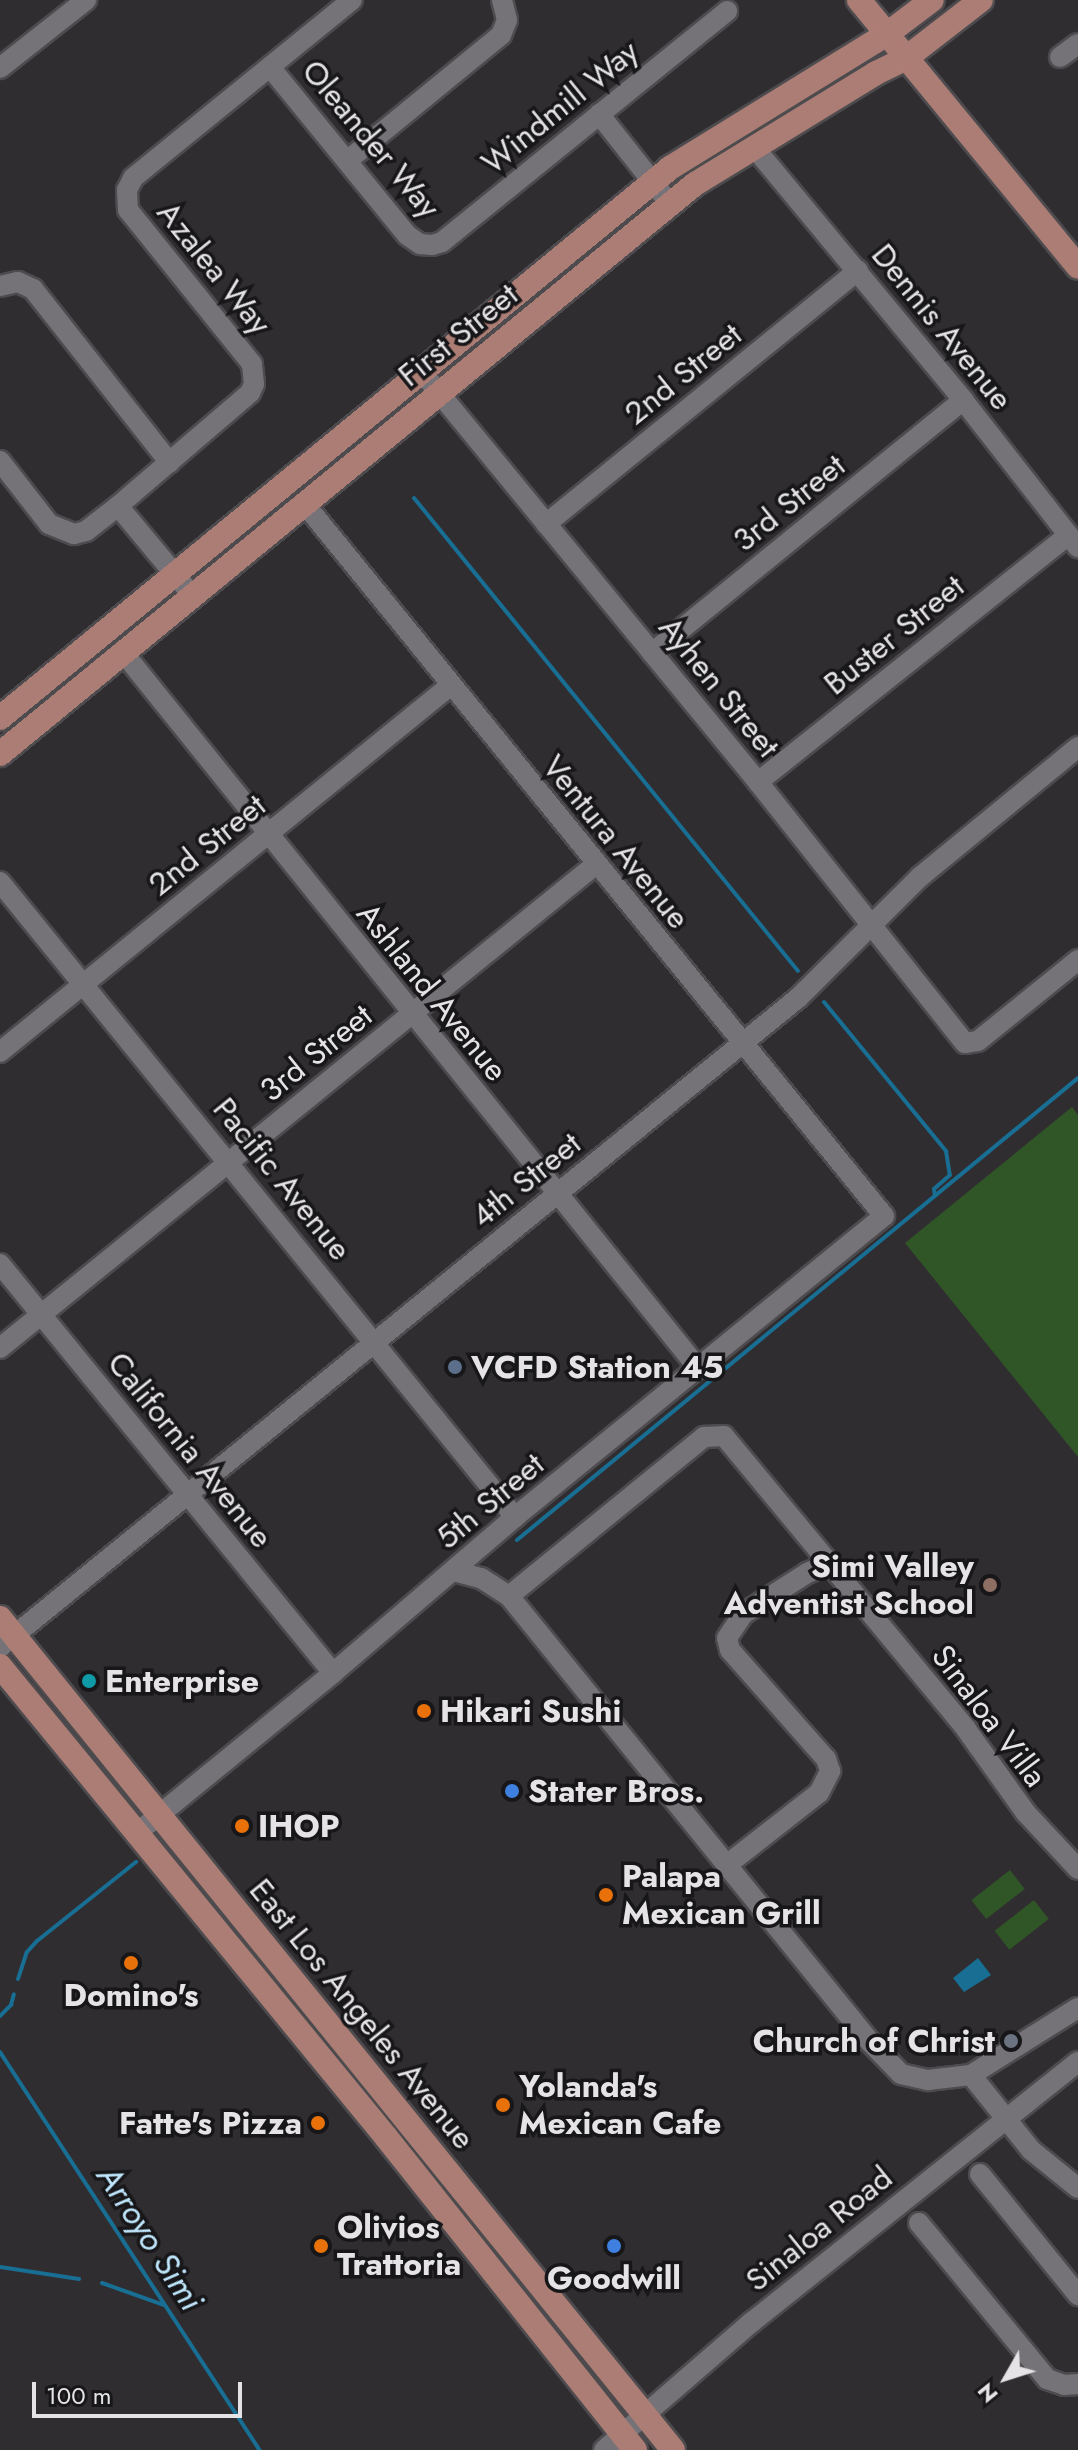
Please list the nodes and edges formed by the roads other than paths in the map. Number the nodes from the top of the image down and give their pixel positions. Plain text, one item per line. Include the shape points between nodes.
1 (86, 0) edge
2 (352, 0) edge
3 (859, 0) edge
4 (932, 0) edge
5 (981, 0) edge
6 (504, 10) edge
7 (727, 11) dead end
8 (887, 34) junction
9 (1078, 44) edge
10 (1060, 57) dead end
11 (905, 59) junction
12 (270, 67) junction
13 (0, 68) edge
14 (599, 114) junction
15 (754, 147) junction
16 (347, 161) junction
17 (653, 181) junction
18 (670, 204) junction
19 (428, 245) joint
20 (1078, 267) edge
21 (858, 270) junction
22 (9, 284) edge
23 (422, 372) junction
24 (439, 392) junction
25 (963, 400) junction
26 (0, 461) edge
27 (170, 463) junction
28 (304, 503) junction
29 (118, 506) junction
30 (546, 524) junction
31 (1073, 541) edge
32 (174, 574) junction
33 (191, 594) junction
34 (122, 651) junction
35 (652, 653) junction
36 (451, 685) junction
37 (0, 718) edge
38 (1078, 747) edge
39 (0, 754) edge
40 (758, 782) junction
41 (268, 834) junction
42 (595, 865) junction
43 (0, 882) edge
44 (872, 927) junction
45 (1078, 960) edge
46 (84, 985) junction
47 (412, 1014) junction
48 (742, 1045) junction
49 (0, 1052) edge
50 (229, 1162) junction
51 (556, 1194) junction
52 (884, 1216) joint
53 (0, 1264) edge
54 (41, 1314) junction
55 (376, 1342) junction
56 (0, 1348) edge
57 (698, 1368) junction
58 (187, 1494) junction
59 (515, 1517) junction
60 (830, 1563) junction
61 (454, 1571) junction
62 (509, 1596) junction
63 (5, 1633) edge
64 (0, 1666) edge
65 (333, 1673) junction
66 (160, 1815) junction
67 (137, 1833) junction
68 (728, 1864) junction
69 (1078, 1869) edge
70 (1078, 2008) edge
71 (1078, 2062) edge
72 (971, 2075) junction
73 (1002, 2114) junction
74 (980, 2174) dead end
75 (1078, 2188) edge
76 (919, 2223) dead end
77 (1078, 2295) edge
78 (1078, 2384) edge
79 (643, 2415) junction
80 (629, 2442) edge
81 (604, 2450) edge
82 (673, 2450) edge

1 - 13 street
2 - 12 street
3 - 8 main road
4 - 8 main road, First Street
5 - 11 main road, First Street
6 - 16 street via 501,35
7 - 14 street, Windmill Way
8 - 11 main road
8 - 17 main road, First Street
9 - 10 street
11 - 15 main road, First Street
11 - 20 main road
12 - 16 street, Oleander Way
12 - 27 street, Azalea Way via 133,178 127,190 128,210 249,359 255,374 245,398
14 - 17 street
14 - 19 street, Windmill Way via 442,242
15 - 18 main road, First Street
15 - 21 street, Dennis Avenue
16 - 19 street, Oleander Way via 407,235
17 - 18 street
17 - 23 main road, First Street
18 - 24 main road, First Street
21 - 25 street, Dennis Avenue
21 - 30 street, 2nd Street
22 - 27 street via 33,289
23 - 24 street, Ayhen Street
23 - 32 main road, First Street
24 - 28 main road, First Street
24 - 30 street, Ayhen Street
25 - 31 street, Dennis Avenue
25 - 35 street, 3rd Street
26 - 29 street via 49,524 64,533 86,531
27 - 29 street
28 - 33 main road, First Street
28 - 36 street, Ventura Avenue
29 - 32 street
30 - 35 street, Ayhen Street
31 - 40 street, Buster Street
32 - 33 street
32 - 37 main road, First Street
33 - 34 main road, First Street
34 - 39 main road, First Street
34 - 41 street, Ashland Avenue
35 - 40 street, Ayhen Street
36 - 41 street, 2nd Street
36 - 42 street, Ventura Avenue
38 - 44 street, 4th Street via 920,877
40 - 44 street, Ayhen Street
41 - 46 street, 2nd Street
41 - 47 street, Ashland Avenue
42 - 47 street, 3rd Street
42 - 48 street, Ventura Avenue
43 - 46 street, Pacific Avenue
44 - 45 street, Ayhen Street via 965,1043 978,1041
44 - 48 street, 4th Street
46 - 49 street, 2nd Street
46 - 50 street, Pacific Avenue
47 - 50 street, 3rd Street
47 - 51 street, Ashland Avenue
48 - 51 street, 4th Street
48 - 52 street, Ventura Avenue
50 - 54 street, 3rd Street
50 - 55 street, Pacific Avenue
51 - 55 street, 4th Street
51 - 57 street, Ashland Avenue
52 - 57 street, 5th Street
53 - 54 street, California Avenue
54 - 56 street, 3rd Street
54 - 58 street, California Avenue
55 - 58 street, 4th Street
55 - 59 street, Pacific Avenue
57 - 59 street, 5th Street
58 - 63 street, 4th Street
58 - 65 street, California Avenue
59 - 61 street, 5th Street
60 - 62 street, Sinaloa Villa via 733,1444 716,1435 704,1437
60 - 68 street via 743,1614 727,1638 730,1650 826,1759 830,1771 819,1793
60 - 69 street, Sinaloa Villa via 966,1729 1026,1813
61 - 62 street via 481,1578
61 - 65 street, 5th Street
62 - 68 street
63 - 66 main road, East Los Angeles Avenue
64 - 67 main road, East Los Angeles Avenue
65 - 66 street, 5th Street
66 - 67 street, 5th Street
66 - 79 main road, East Los Angeles Avenue
67 - 80 main road, East Los Angeles Avenue
68 - 72 street via 901,2074 928,2080
70 - 72 street
71 - 73 street, Sinaloa Road
72 - 73 street
73 - 75 street via 1038,2157
73 - 79 street, Sinaloa Road
74 - 77 street
76 - 78 street via 1047,2379
79 - 80 street, Sinaloa Road
79 - 82 main road, East Los Angeles Avenue
80 - 81 street, Sinaloa Road

